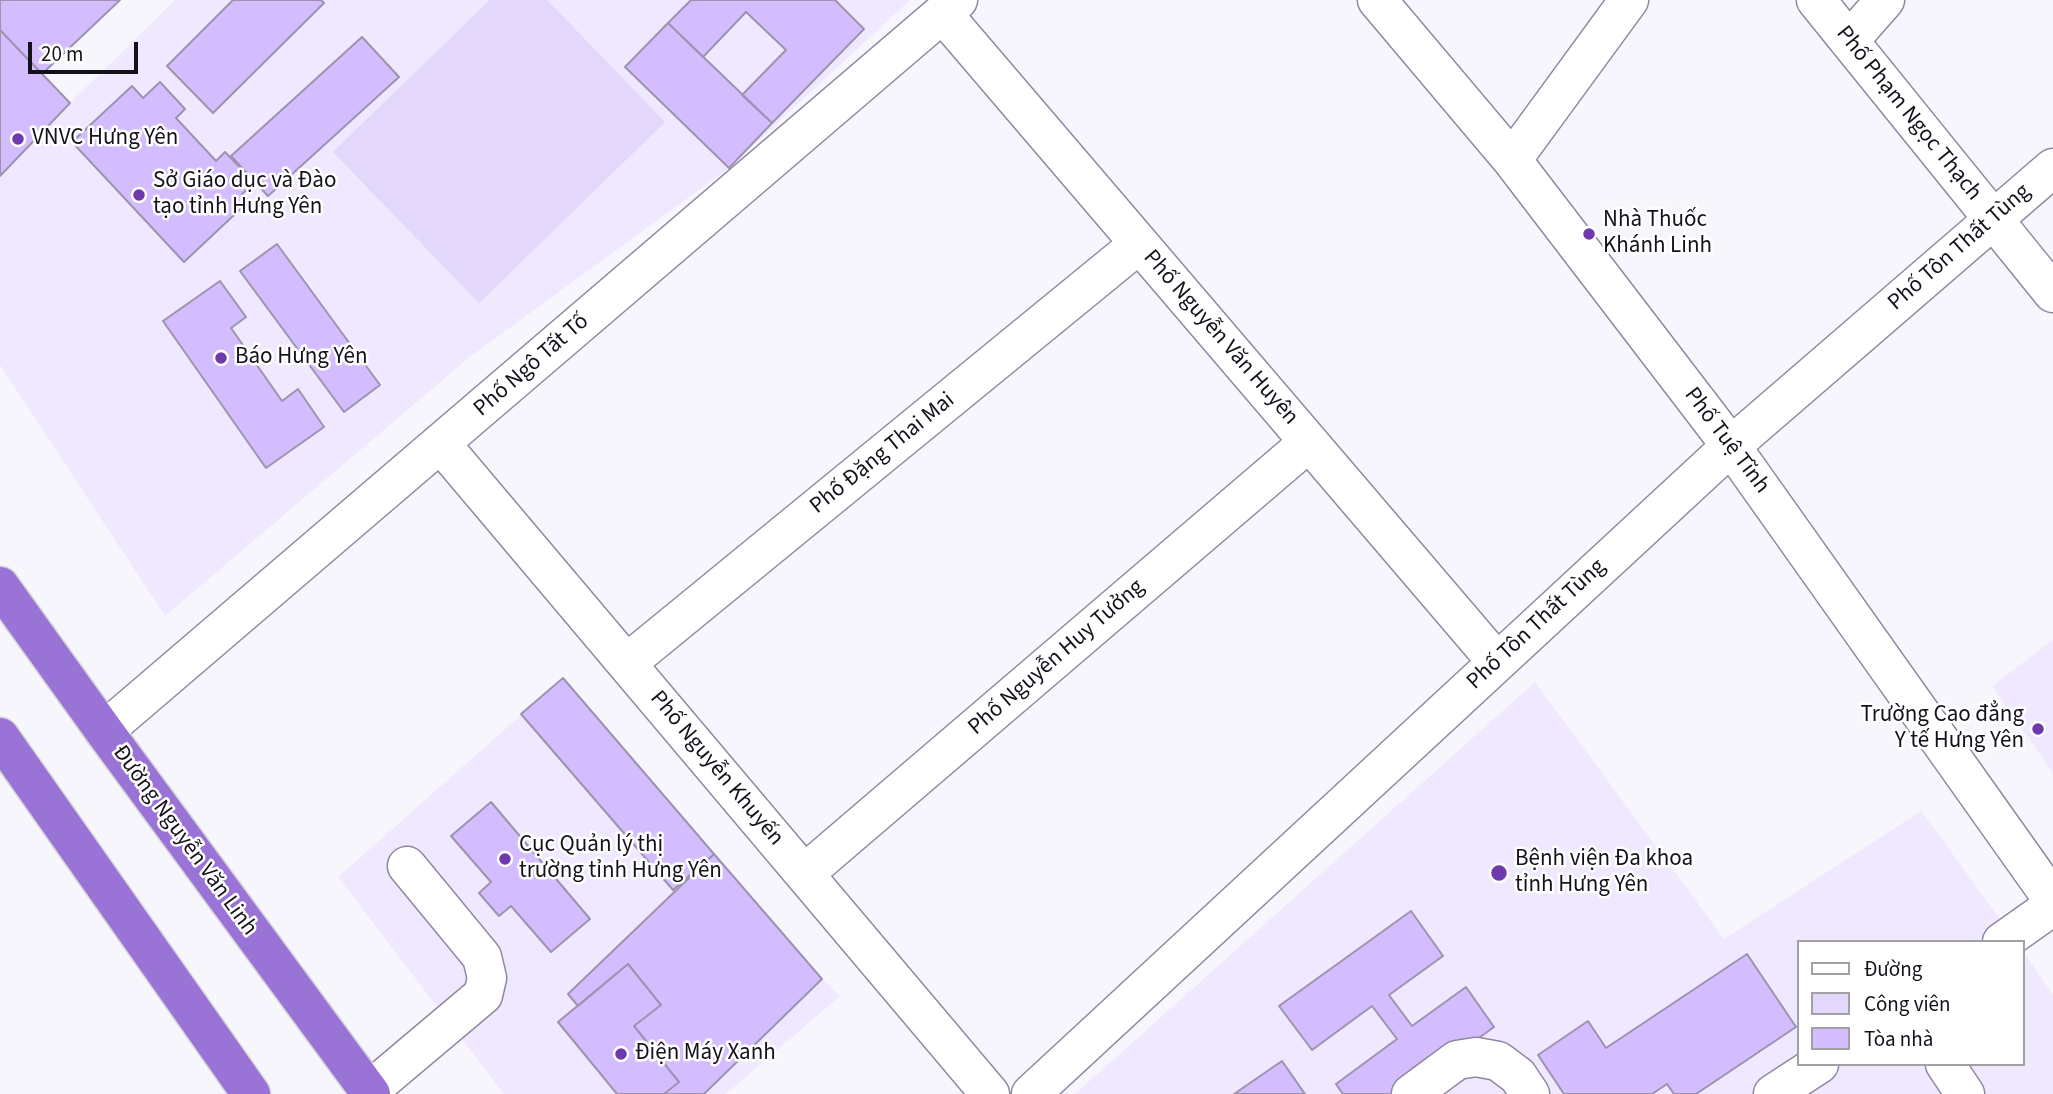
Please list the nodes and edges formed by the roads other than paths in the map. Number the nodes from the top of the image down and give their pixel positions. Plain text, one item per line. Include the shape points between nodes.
1 (1377, 0) edge
2 (1629, 0) edge
3 (1816, 0) edge
4 (1885, 0) edge
5 (950, 7) edge
6 (1849, 41) junction
7 (1511, 160) junction
8 (2053, 168) edge
9 (1994, 219) junction
10 (1139, 244) junction
11 (2053, 293) edge
12 (1309, 442) junction
13 (441, 444) junction
14 (1731, 446) junction
15 (0, 586) edge
16 (1497, 662) junction
17 (627, 663) junction
18 (104, 731) junction
19 (0, 737) edge
20 (407, 866) dead end
21 (804, 874) junction
22 (2053, 900) edge
23 (2053, 906) edge
24 (2005, 940) edge
25 (1816, 1066) edge
26 (1946, 1066) edge
27 (370, 1093) edge
28 (251, 1094) edge
29 (990, 1094) edge
30 (1031, 1094) edge
31 (1411, 1094) edge
32 (1530, 1094) edge
33 (1773, 1094) edge
34 (1965, 1094) edge

1 - 7 street, Phố Tuệ Tĩnh
2 - 7 street
3 - 6 street, Phố Phạm Ngọc Thạch
4 - 6 street
5 - 10 street, Phố Nguyễn Văn Huyên
5 - 13 street, Phố Ngô Tất Tố
6 - 9 street, Phố Phạm Ngọc Thạch
7 - 14 street, Phố Tuệ Tĩnh
8 - 9 street, Phố Tôn Thất Tùng
9 - 11 street, Phố Phạm Ngọc Thạch
9 - 14 street, Phố Tôn Thất Tùng
10 - 12 street, Phố Nguyễn Văn Huyên
10 - 17 street, Phố Đặng Thai Mai
12 - 16 street, Phố Nguyễn Văn Huyên
12 - 21 street, Phố Nguyễn Huy Tưởng
13 - 17 street, Phố Nguyễn Khuyến
13 - 18 street, Phố Ngô Tất Tố
14 - 16 street, Phố Tôn Thất Tùng
14 - 22 street, Phố Tuệ Tĩnh
15 - 18 highway, Đường Nguyễn Văn Linh
16 - 30 street, Phố Tôn Thất Tùng
17 - 21 street, Phố Nguyễn Khuyến
18 - 27 highway, Đường Nguyễn Văn Linh
19 - 28 highway
20 - 27 street via 482,957 487,978 483,995
21 - 29 street, Phố Nguyễn Khuyến
23 - 24 street
25 - 33 street
26 - 34 street
31 - 32 street via 1457,1060 1476,1057 1498,1061 1518,1076

